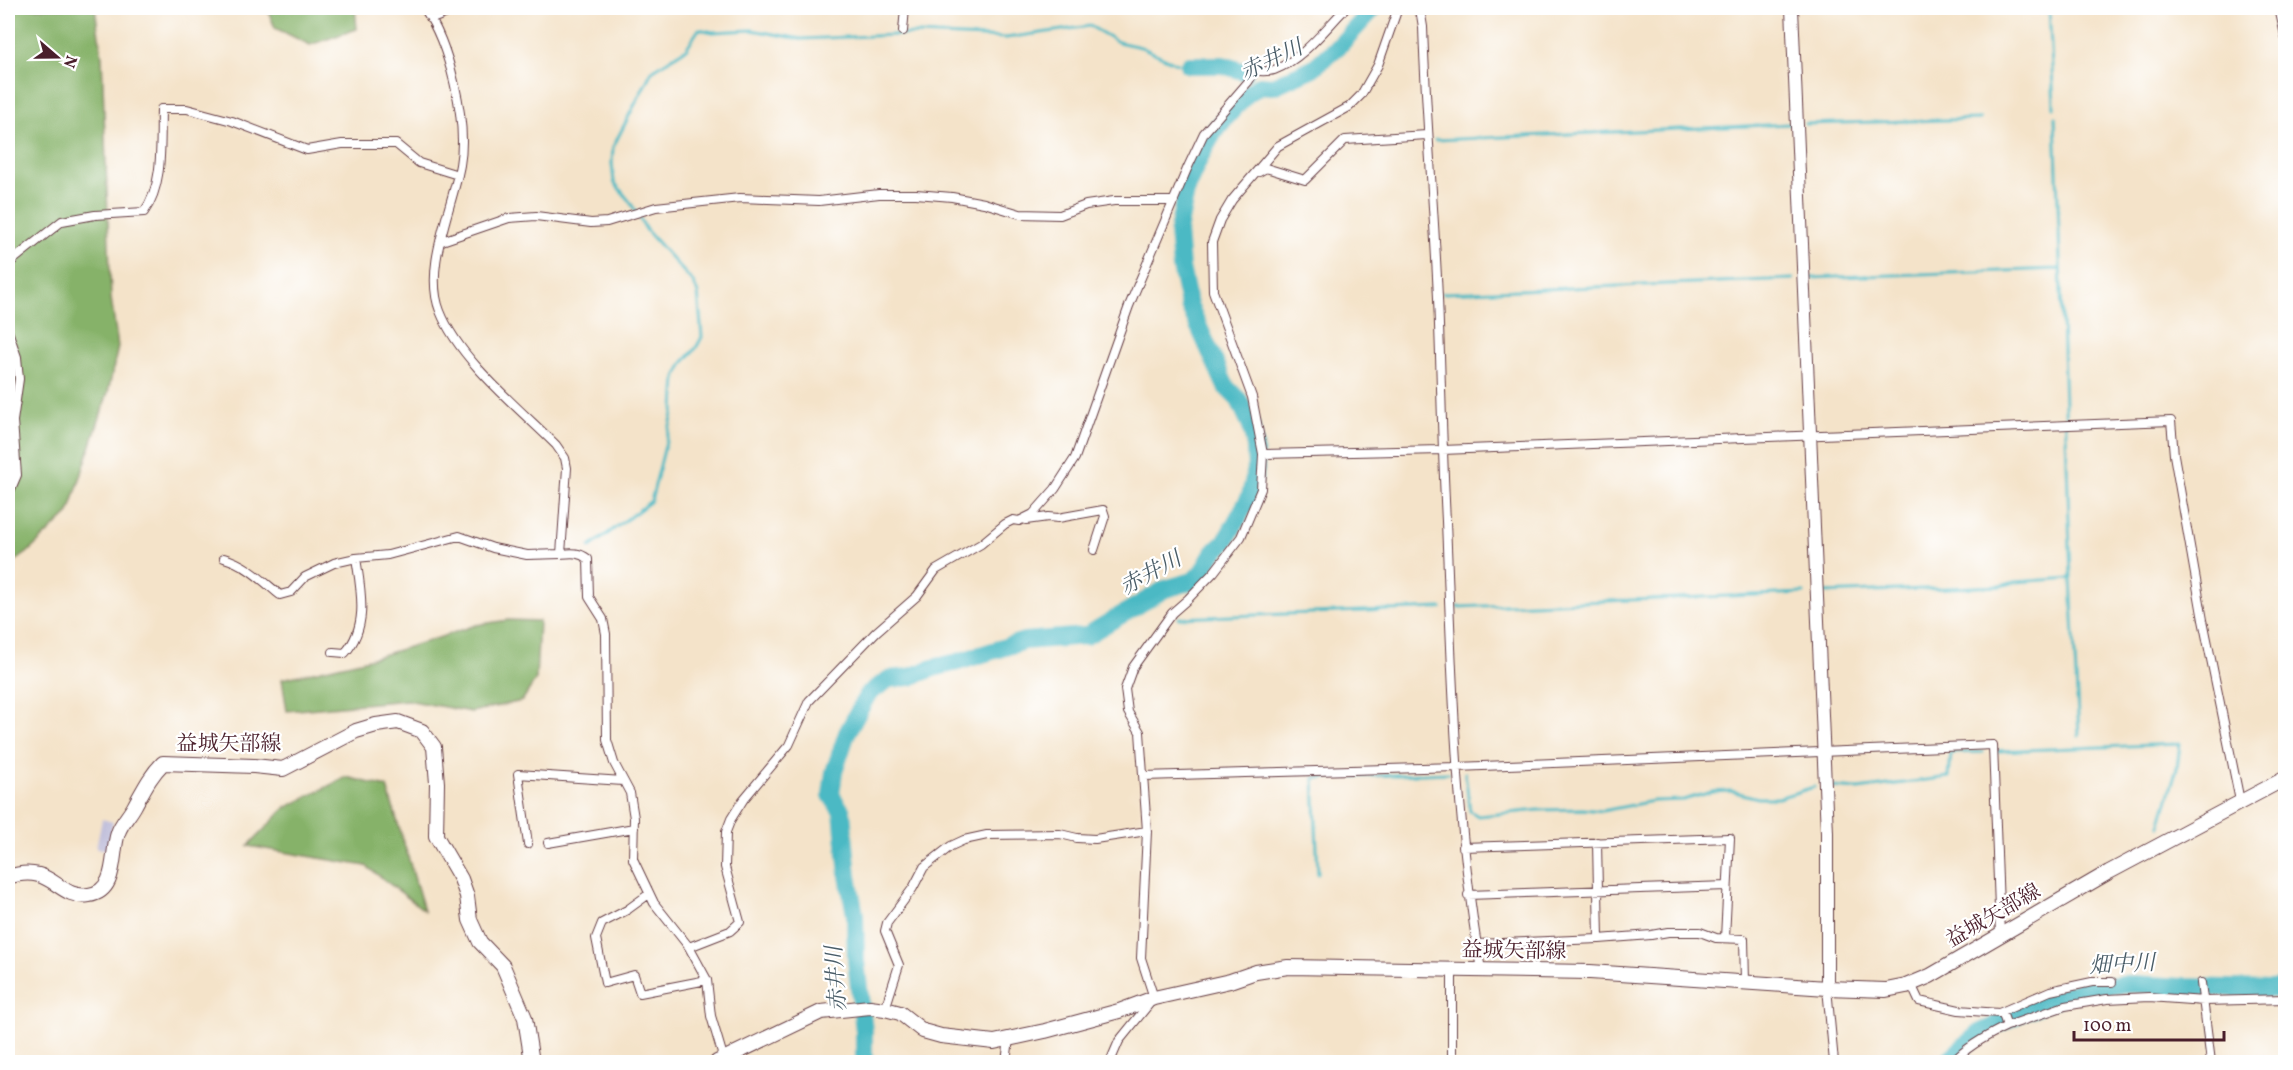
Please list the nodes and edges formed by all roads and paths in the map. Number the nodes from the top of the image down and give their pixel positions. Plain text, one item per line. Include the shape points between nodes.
1 (424, 8) edge
2 (459, 8) edge
3 (905, 8) edge
4 (1346, 8) edge
5 (1398, 8) edge
6 (1415, 8) edge
7 (1792, 8) edge
8 (2279, 8) edge
9 (432, 19) junction
10 (903, 31) dead end
11 (2286, 40) edge
12 (1427, 135) junction
13 (458, 174) junction
14 (1250, 177) junction
15 (1174, 201) junction
16 (442, 241) junction
17 (8, 264) edge
18 (8, 331) edge
19 (1811, 436) junction
20 (1442, 450) junction
21 (1263, 454) junction
22 (8, 496) edge
23 (1019, 521) junction
24 (1094, 550) dead end
25 (561, 554) junction
26 (224, 558) dead end
27 (356, 558) junction
28 (333, 652) dead end
29 (1823, 753) junction
30 (1457, 767) junction
31 (1144, 776) junction
32 (2286, 778) edge
33 (623, 781) junction
34 (2240, 801) junction
35 (634, 828) junction
36 (1147, 831) junction
37 (1597, 842) junction
38 (548, 843) dead end
39 (528, 844) dead end
40 (1463, 847) junction
41 (8, 877) edge
42 (1727, 886) junction
43 (1598, 891) junction
44 (649, 894) junction
45 (1468, 895) junction
46 (2000, 935) junction
47 (1725, 938) junction
48 (1599, 939) junction
49 (1476, 944) junction
50 (689, 947) junction
51 (1452, 970) junction
52 (1481, 970) junction
53 (707, 980) junction
54 (1745, 982) junction
55 (2112, 982) dead end
56 (2201, 982) dead end
57 (1911, 984) junction
58 (1827, 988) junction
59 (1154, 998) junction
60 (2204, 998) junction
61 (2286, 999) edge
62 (885, 1008) junction
63 (2002, 1013) junction
64 (2007, 1025) junction
65 (1009, 1039) junction
66 (720, 1061) edge
67 (532, 1062) edge
68 (1006, 1062) edge
69 (1110, 1062) edge
70 (1452, 1062) edge
71 (1834, 1062) edge
72 (1953, 1062) edge
73 (2211, 1062) edge

1 - 9 street
2 - 9 street
3 - 10 street
4 - 15 street via 1287,63 1271,71 1255,71 1204,133
5 - 14 street via 1378,65 1361,95 1349,107 1278,146
6 - 12 street via 1423,27
7 - 19 street
8 - 11 street
9 - 13 street via 462,123
12 - 14 street via 1345,140 1305,180 1266,168
12 - 20 street via 1438,297
13 - 16 street
13 - 17 street via 419,163 396,144 342,144 307,150 232,121 187,109 161,109 159,169 151,202 144,212 62,222
14 - 21 street via 1220,220 1212,242 1211,277 1218,308 1252,397
15 - 16 street via 1114,201 1086,205 1060,215 1020,214 952,196 879,194 819,201 740,198 672,205 607,222 536,216 509,218
15 - 23 street via 1129,306 1075,458 1033,514
16 - 25 street via 435,261 434,283 440,312 469,359 565,458
18 - 22 street via 17,357 19,380 14,422 17,475
19 - 20 street
19 - 29 street
19 - 34 street via 2171,421 2203,621
20 - 21 street
20 - 30 street
21 - 31 street via 1261,489 1241,537 1214,572 1172,613 1133,668 1125,689 1128,712 1140,732
23 - 24 street via 1103,510 1105,516
23 - 50 street via 1005,524 981,544 936,570 917,596 809,701 789,745 743,800 726,832 725,867 740,922 730,931
25 - 27 street via 527,555 459,536 388,555
25 - 33 street via 573,553 588,559 589,597 603,619 606,634 608,740
26 - 27 street via 248,570 280,595 291,592 305,577
27 - 28 street via 362,594 361,622 354,643 345,653
29 - 30 street
29 - 46 street via 1993,745
29 - 58 street
30 - 31 street
30 - 40 street
31 - 36 street
32 - 34 main road, 益城矢部線
33 - 35 street via 630,793
33 - 39 street via 518,774
34 - 46 main road, 益城矢部線
35 - 38 street
35 - 44 street via 633,859
36 - 59 street via 1140,958
36 - 62 street via 1095,839 1060,834 987,835 951,846 924,867 887,923 885,931 899,965
37 - 40 street
37 - 42 street via 1730,838
37 - 43 street
40 - 45 street
41 - 67 main road, 益城矢部線 via 37,873 77,896 92,895 105,886 117,834 151,775 163,763 283,769 356,730 398,722 422,731 434,747 436,836 461,879 470,920 480,942 506,973 525,1018
42 - 43 street
42 - 47 street
43 - 45 street
43 - 48 street
44 - 50 street
44 - 53 street via 602,923 596,938 605,983 634,975 640,993
45 - 49 street
46 - 57 main road, 益城矢部線
47 - 48 street via 1700,932 1668,932
47 - 54 street via 1744,939
48 - 49 street
49 - 52 street
50 - 53 street
51 - 52 main road, 益城矢部線
51 - 59 main road, 益城矢部線 via 1288,967
51 - 70 street
52 - 54 main road, 益城矢部線
53 - 66 street
54 - 58 main road, 益城矢部線
55 - 63 street via 2050,991
56 - 60 street
57 - 58 main road, 益城矢部線 via 1886,990
57 - 63 street via 1918,1000 1959,1010
58 - 71 street
59 - 65 main road, 益城矢部線
59 - 69 street via 1119,1041
60 - 61 street
60 - 64 street via 2107,999 2065,1006
60 - 73 street
62 - 65 main road, 益城矢部線 via 900,1013 923,1031 941,1036 994,1042
62 - 66 main road, 益城矢部線 via 821,1012
63 - 64 street
64 - 72 street
65 - 68 street

